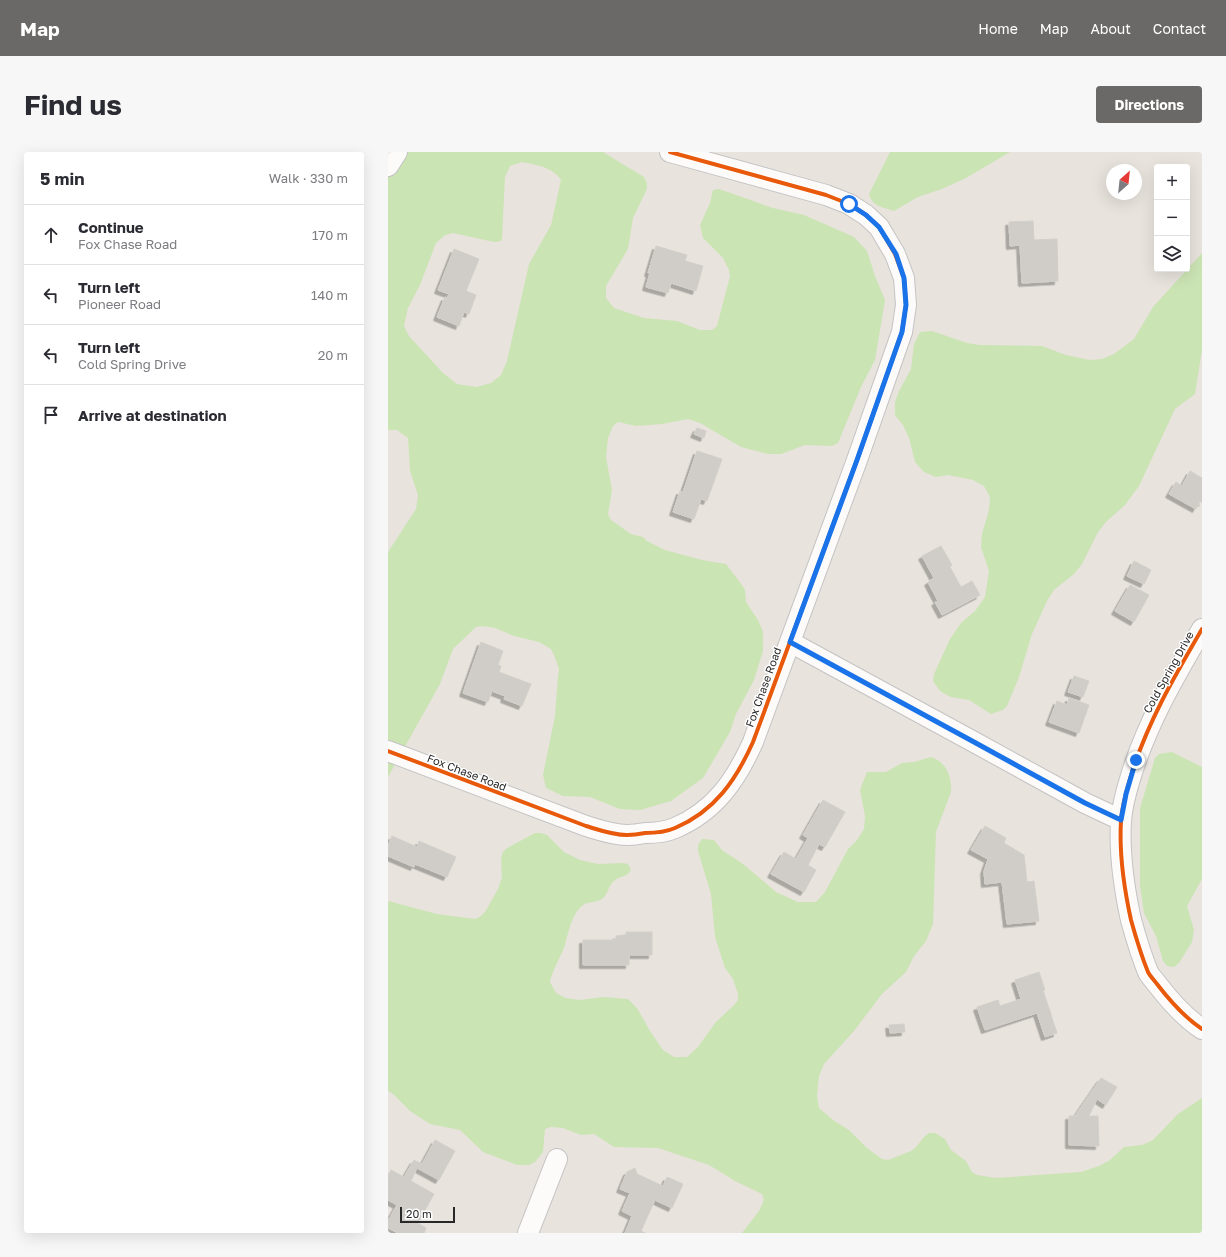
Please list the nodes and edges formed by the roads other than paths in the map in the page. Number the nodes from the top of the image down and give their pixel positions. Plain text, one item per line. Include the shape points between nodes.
1 (397, 152) edge
2 (670, 152) edge
3 (388, 166) edge
4 (1202, 629) edge
5 (790, 642) junction
6 (388, 751) edge
7 (1121, 820) junction
8 (1202, 1029) edge
9 (557, 1159) dead end
10 (528, 1233) edge

1 - 3 street
2 - 5 street, Fox Chase Road via 826,195 849,204 879,227 896,254 904,278 906,305 902,332
4 - 7 street, Cold Spring Drive via 1150,724 1136,760
5 - 6 street, Fox Chase Road via 753,742 731,783 722,795 700,814 675,828 661,832 627,835 606,832
5 - 7 street via 1085,803
7 - 8 street, Cold Spring Drive via 1121,855 1126,898 1139,948 1149,974 1170,1002
9 - 10 street

